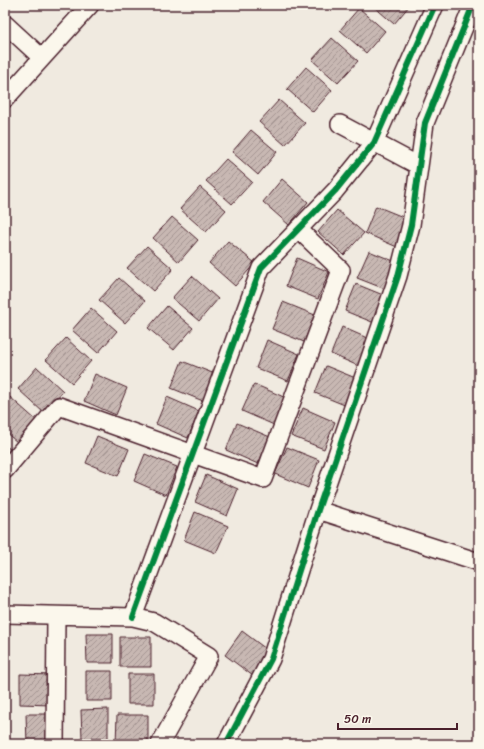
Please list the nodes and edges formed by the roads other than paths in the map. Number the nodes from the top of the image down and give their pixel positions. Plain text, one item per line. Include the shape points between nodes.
1 (90, 5) edge
2 (435, 5) edge
3 (473, 5) edge
4 (5, 24) edge
5 (42, 58) junction
6 (5, 98) edge
7 (340, 124) dead end
8 (374, 143) junction
9 (419, 166) junction
10 (298, 229) junction
11 (193, 455) junction
12 (5, 470) edge
13 (318, 510) junction
14 (479, 562) edge
15 (5, 614) edge
16 (56, 616) junction
17 (133, 617) junction
18 (55, 744) edge
19 (160, 744) edge
20 (226, 744) edge

1 - 5 street
2 - 8 street
3 - 9 street via 425,123
4 - 5 street
5 - 6 street
7 - 8 street
8 - 9 street
8 - 10 street via 335,191
9 - 13 street via 411,225 398,276
10 - 11 street via 261,268
10 - 11 street via 341,270 263,479
11 - 12 street via 59,406
11 - 17 street
13 - 14 street
13 - 20 street via 271,659
15 - 16 street
16 - 17 street
16 - 18 street
17 - 19 street via 154,622 209,656

